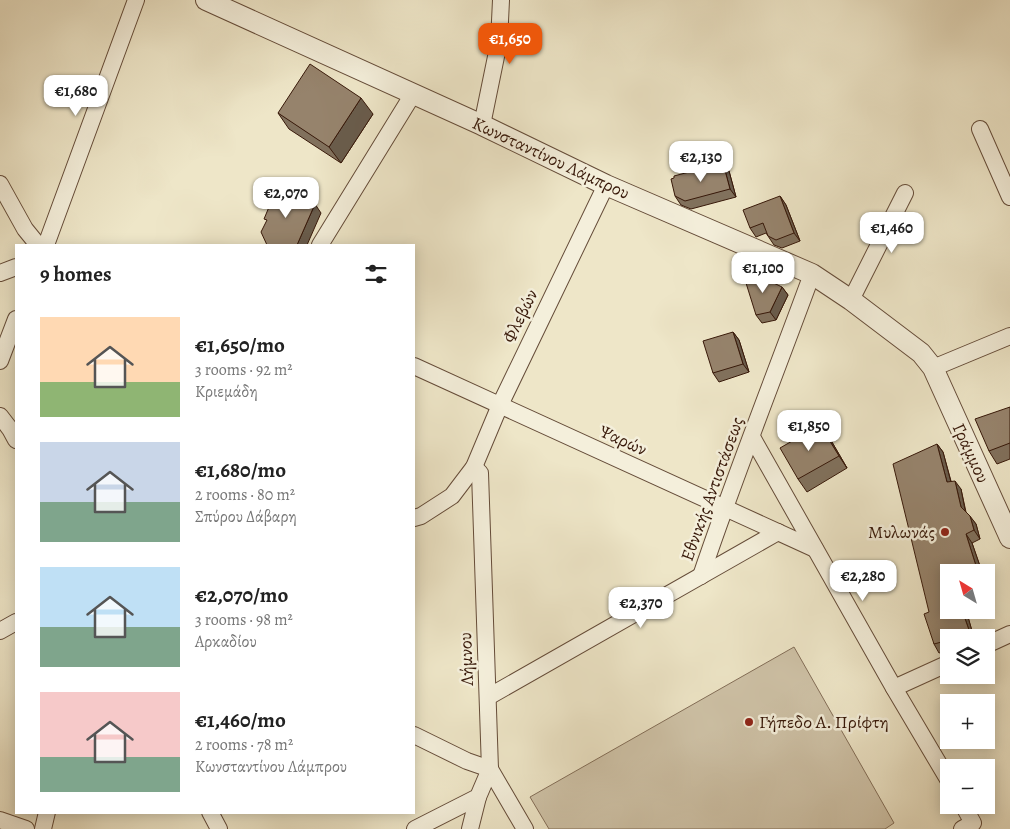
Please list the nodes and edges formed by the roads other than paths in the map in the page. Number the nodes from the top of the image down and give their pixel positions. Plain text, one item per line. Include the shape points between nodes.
1 (136, 0) edge
2 (206, 0) edge
3 (501, 0) edge
4 (413, 94) junction
5 (482, 125) junction
6 (980, 129) dead end
7 (0, 184) edge
8 (606, 184) junction
9 (905, 193) dead end
10 (1010, 197) edge
11 (37, 244) edge
12 (46, 244) edge
13 (321, 244) edge
14 (15, 267) edge
15 (0, 273) edge
16 (812, 274) junction
17 (851, 300) junction
18 (15, 323) edge
19 (1010, 336) edge
20 (0, 361) edge
21 (415, 366) edge
22 (933, 368) junction
23 (500, 405) junction
24 (752, 437) junction
25 (474, 467) junction
26 (724, 509) junction
27 (415, 518) edge
28 (778, 532) junction
29 (1010, 538) edge
30 (815, 549) junction
31 (701, 576) junction
32 (15, 623) edge
33 (0, 631) edge
34 (1010, 634) edge
35 (995, 641) edge
36 (940, 667) edge
37 (894, 688) junction
38 (488, 697) junction
39 (415, 735) edge
40 (940, 766) edge
41 (490, 769) junction
42 (478, 797) junction
43 (46, 814) edge
44 (211, 814) edge
45 (0, 820) edge
46 (26, 829) edge
47 (42, 829) edge
48 (219, 829) edge
49 (415, 829) edge
50 (470, 829) edge
51 (525, 829) edge

1 - 12 street
2 - 4 street, Κωνσταντίνου Λάμπρου
3 - 5 street via 500,42
4 - 5 street, Κωνσταντίνου Λάμπρου
4 - 13 street
5 - 8 street, Κωνσταντίνου Λάμπρου
6 - 10 street
7 - 11 street via 25,230
8 - 16 street, Κωνσταντίνου Λάμπρου
8 - 23 street, Φλεβών
9 - 17 street
14 - 15 street
16 - 17 street, Κωνσταντίνου Λάμπρου
16 - 24 street, Εθνικής Αντιστάσεως
17 - 22 street, Κωνσταντίνου Λάμπρου via 921,354
18 - 20 street
19 - 22 street
21 - 23 street, Ψαρών
22 - 29 street, Γράμμου
23 - 25 street, Φλεβών
23 - 26 street, Ψαρών
24 - 26 street, Εθνικής Αντιστάσεως
24 - 30 street
25 - 27 street, Φλεβών via 452,496
25 - 38 street, Λήμνου via 480,473
26 - 28 street, Ψαρών
26 - 31 street, Εθνικής Αντιστάσεως
28 - 30 street, Ψαρών
28 - 31 street
30 - 37 street
31 - 38 street
32 - 33 street
34 - 35 street
36 - 37 street
37 - 40 street
38 - 41 street, Λήμνου
39 - 41 street
41 - 42 street
41 - 51 street
42 - 49 street
42 - 50 street
43 - 47 street
44 - 48 street
45 - 46 street

